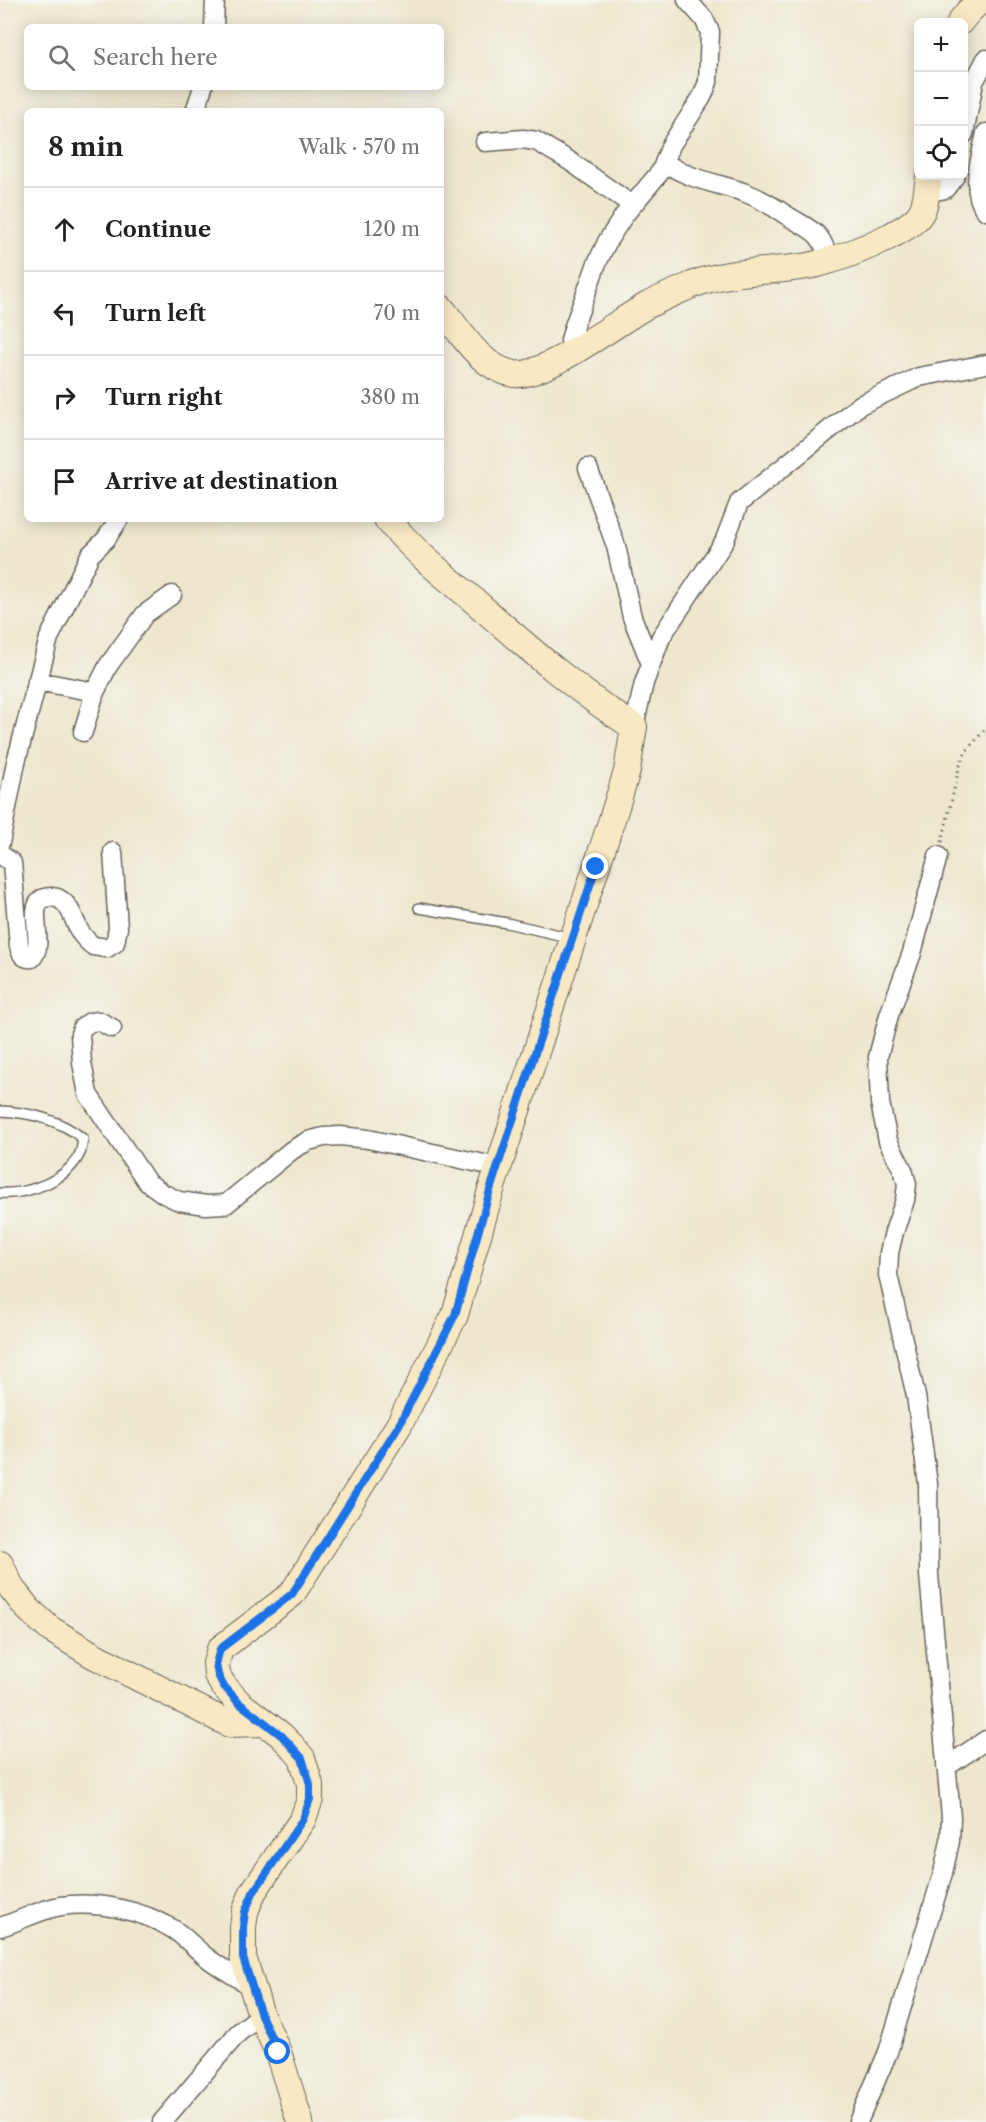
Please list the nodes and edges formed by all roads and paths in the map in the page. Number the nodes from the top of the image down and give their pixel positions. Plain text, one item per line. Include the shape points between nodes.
1 (215, 0) edge
2 (687, 0) edge
3 (981, 0) edge
4 (964, 18) edge
5 (214, 24) edge
6 (986, 59) edge
7 (202, 90) edge
8 (196, 108) edge
9 (965, 126) edge
10 (986, 133) edge
11 (484, 142) dead end
12 (665, 162) junction
13 (952, 180) edge
14 (927, 184) edge
15 (632, 205) junction
16 (986, 211) edge
17 (828, 261) junction
18 (444, 312) edge
19 (572, 352) junction
20 (986, 364) edge
21 (588, 468) dead end
22 (117, 522) edge
23 (390, 522) edge
24 (172, 596) dead end
25 (651, 664) junction
26 (38, 681) junction
27 (95, 692) junction
28 (634, 727) junction
29 (986, 728) edge
30 (83, 732) dead end
31 (0, 843) edge
32 (113, 852) dead end
33 (0, 854) edge
34 (938, 856) joint
35 (419, 908) dead end
36 (573, 938) junction
37 (112, 1028) dead end
38 (0, 1111) edge
39 (498, 1167) junction
40 (0, 1193) edge
41 (0, 1564) edge
42 (265, 1723) junction
43 (986, 1740) edge
44 (946, 1767) junction
45 (0, 1927) edge
46 (252, 1986) junction
47 (261, 2015) junction
48 (162, 2122) edge
49 (300, 2122) edge
50 (858, 2122) edge

1 - 5 street
2 - 12 street via 710,32 708,82
3 - 4 street
6 - 9 street via 974,82
7 - 8 street
10 - 16 street via 977,184 980,205
11 - 15 street via 536,141
12 - 15 street
12 - 17 street via 684,173 750,194 775,208 825,243
13 - 14 street via 945,189
14 - 17 street via 923,208 913,222
15 - 19 street via 597,263 570,340
17 - 19 street via 726,274 702,281 646,306
18 - 19 street via 477,353 500,370 513,374 531,372
20 - 25 street via 919,377 860,405 739,503 724,542 661,637
21 - 25 street via 616,546 632,617
22 - 26 street via 90,555 49,638
23 - 28 street via 512,634 579,689
24 - 27 street via 146,614 108,666
25 - 28 street
26 - 27 street
26 - 31 street
27 - 30 street
28 - 36 street via 627,771
29 - 34 path via 965,753 959,768
32 - 33 street via 118,928 115,943 107,948 93,946 65,903 46,898 36,912 38,949 28,959 19,946 12,863
34 - 44 street via 878,1057 880,1103 888,1141 907,1184 888,1275 916,1396 928,1484 929,1575
35 - 36 lane
36 - 39 street
37 - 39 street via 99,1021 82,1028 82,1063 88,1094 147,1182 178,1201 226,1204 292,1150 324,1137 368,1139
38 - 40 lane via 20,1112 70,1127 82,1139 80,1153 62,1174 29,1191
39 - 42 street via 455,1315 399,1425 292,1594 220,1649 216,1664 223,1685
41 - 42 street via 28,1609 50,1629 229,1724
42 - 46 street via 302,1758 309,1778 310,1799 303,1819 253,1893 245,1912 243,1958
43 - 44 street
44 - 50 street via 951,1817 943,1873 888,2052
45 - 46 street via 61,1906 96,1905 136,1913 171,1928
46 - 47 street
47 - 48 street via 238,2033
47 - 49 street via 278,2052

